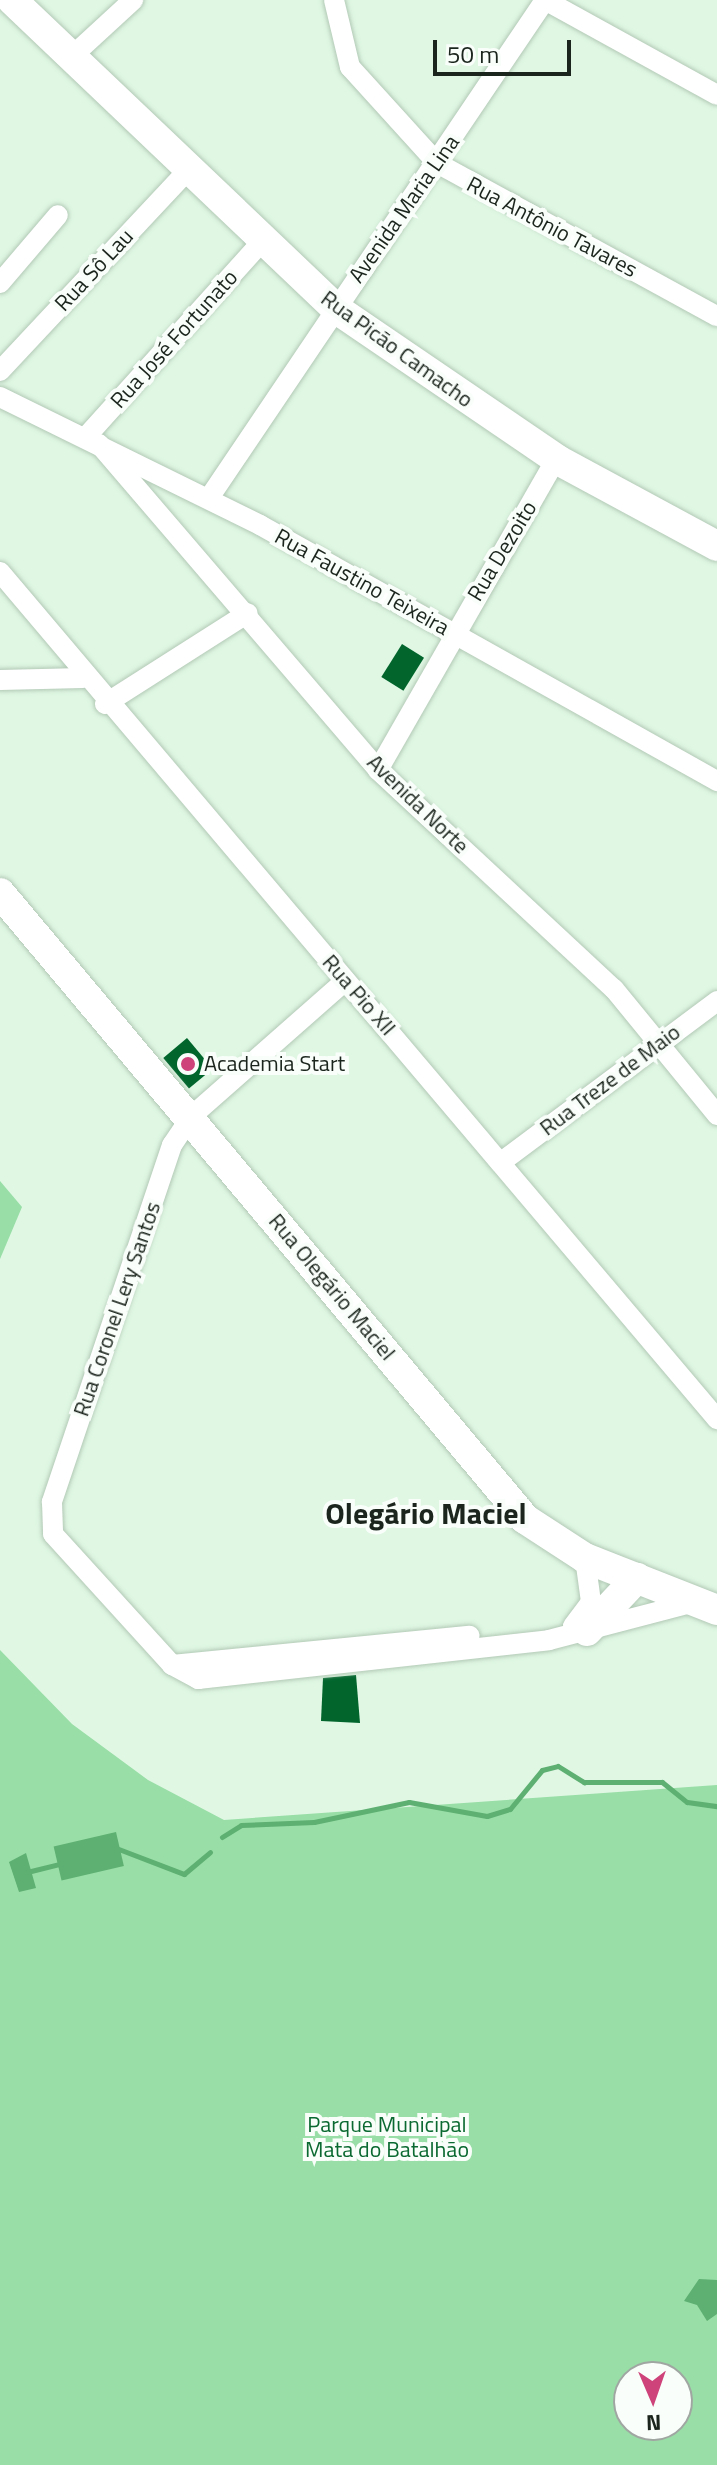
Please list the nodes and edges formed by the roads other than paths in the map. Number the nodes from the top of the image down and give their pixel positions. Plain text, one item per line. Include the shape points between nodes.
1 (12, 0) edge
2 (133, 0) edge
3 (334, 0) edge
4 (545, 0) edge
5 (70, 58) junction
6 (717, 95) edge
7 (437, 163) junction
8 (189, 169) junction
9 (58, 215) dead end
10 (263, 240) junction
11 (0, 283) edge
12 (335, 308) junction
13 (717, 316) edge
14 (0, 371) edge
15 (0, 397) edge
16 (92, 441) junction
17 (556, 459) junction
18 (209, 498) junction
19 (717, 546) edge
20 (0, 572) edge
21 (248, 613) junction
22 (453, 634) junction
23 (83, 678) junction
24 (0, 680) edge
25 (105, 704) junction
26 (378, 770) junction
27 (717, 781) edge
28 (0, 893) edge
29 (345, 981) junction
30 (717, 1001) edge
31 (662, 1041) junction
32 (717, 1115) edge
33 (191, 1117) junction
34 (504, 1160) junction
35 (717, 1419) edge
36 (585, 1558) junction
37 (637, 1578) junction
38 (707, 1606) edge
39 (576, 1630) junction

1 - 5 street, Rua Picão Camacho
2 - 5 street
3 - 7 street, Rua Antônio Tavares via 350,67
4 - 6 street
4 - 7 street, Avenida Maria Lina
5 - 8 street, Rua Picão Camacho
7 - 12 street, Avenida Maria Lina
7 - 13 street, Rua Antônio Tavares
8 - 10 street, Rua Picão Camacho
8 - 14 street, Rua Sô Lau
9 - 11 street
10 - 12 street, Rua Picão Camacho
10 - 16 street, Rua José Fortunato
12 - 17 street, Rua Picão Camacho
12 - 18 street, Avenida Maria Lina
15 - 16 street, Rua Faustino Teixeira
16 - 18 street, Rua Faustino Teixeira
16 - 21 street, Avenida Norte
17 - 19 street, Rua Picão Camacho
17 - 22 street, Rua Dezoito
18 - 22 street, Rua Faustino Teixeira
20 - 23 street, Rua Pio XII
21 - 25 street
21 - 26 street, Avenida Norte
22 - 26 street, Rua Dezoito
22 - 27 street, Rua Faustino Teixeira
23 - 24 street
23 - 25 street, Rua Pio XII
25 - 29 street, Rua Pio XII
26 - 31 street, Avenida Norte
28 - 33 street, Rua Olegário Maciel
29 - 33 street, Rua Coronel Lery Santos
29 - 34 street, Rua Pio XII
30 - 31 street, Rua Treze de Maio
31 - 32 street, Avenida Norte
31 - 34 street, Rua Treze de Maio
33 - 36 street, Rua Olegário Maciel via 525,1519
33 - 39 street, Rua Coronel Lery Santos via 172,1145 50,1520 64,1551 172,1665 213,1678
34 - 35 street, Rua Pio XII
36 - 37 street, Rua Olegário Maciel
36 - 39 street via 591,1602
37 - 38 street, Rua Olegário Maciel
37 - 39 street
38 - 39 street, Rua Coronel Lery Santos

